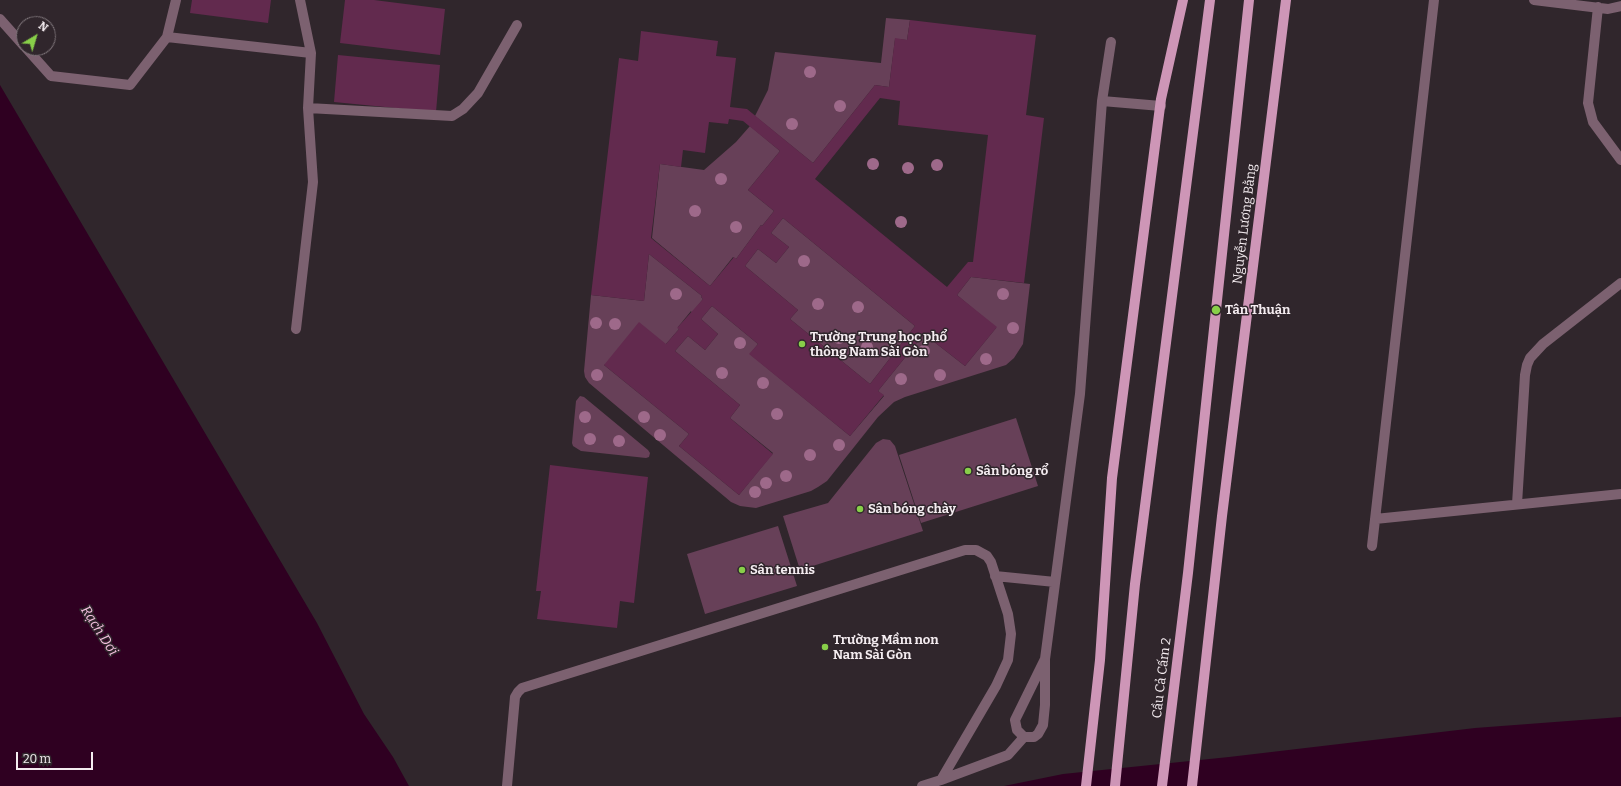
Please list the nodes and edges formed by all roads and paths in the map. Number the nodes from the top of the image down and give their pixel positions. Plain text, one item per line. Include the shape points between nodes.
1 (176, 0) edge
2 (300, 0) edge
3 (308, 0) edge
4 (1183, 0) edge
5 (1210, 0) edge
6 (1249, 0) edge
7 (1286, 0) edge
8 (1434, 0) edge
9 (1534, 0) edge
10 (1621, 6) edge
11 (1598, 7) junction
12 (302, 11) junction
13 (0, 20) edge
14 (517, 25) dead end
15 (16, 37) edge
16 (167, 37) junction
17 (1111, 42) dead end
18 (311, 53) junction
19 (33, 56) edge
20 (1102, 101) junction
21 (1161, 106) junction
22 (308, 108) junction
23 (1621, 160) edge
24 (1621, 283) edge
25 (296, 329) dead end
26 (1621, 494) edge
27 (1517, 504) junction
28 (1375, 519) junction
29 (1372, 546) dead end
30 (1188, 573) joint
31 (995, 576) junction
32 (1055, 582) junction
33 (1044, 659) junction
34 (1024, 737) junction
35 (941, 780) junction
36 (507, 786) edge
37 (922, 786) edge
38 (1086, 786) edge
39 (1115, 786) edge
40 (1162, 786) edge
41 (1192, 786) edge

1 - 16 street
2 - 12 street
3 - 12 street
4 - 21 main road
5 - 39 main road via 1136,584
6 - 30 main road, Nguyễn Lương Bằng
7 - 41 main road, Nguyễn Lương Bằng via 1222,516
8 - 28 street
9 - 11 street
10 - 11 street via 1608,9
11 - 23 street via 1588,103 1594,122
12 - 18 street
13 - 15 street
14 - 22 street via 478,92 463,109 452,116
16 - 18 street
16 - 19 street via 130,85 51,76
17 - 20 street
18 - 22 street
20 - 21 street
20 - 32 street via 1080,394
21 - 38 main road via 1112,478 1100,660
22 - 25 street via 313,182
24 - 27 street via 1543,344 1526,365
26 - 27 street
27 - 28 street
28 - 29 street
30 - 40 main road, Cầu Cả Cấm 2
31 - 32 street
31 - 35 street via 1010,625 1008,660 996,686
31 - 36 street via 987,556 976,550 965,550 522,688 515,698
32 - 33 street
33 - 34 street via 1015,720 1017,730
33 - 34 street via 1043,725 1034,737
34 - 35 street via 1008,755
35 - 37 street

